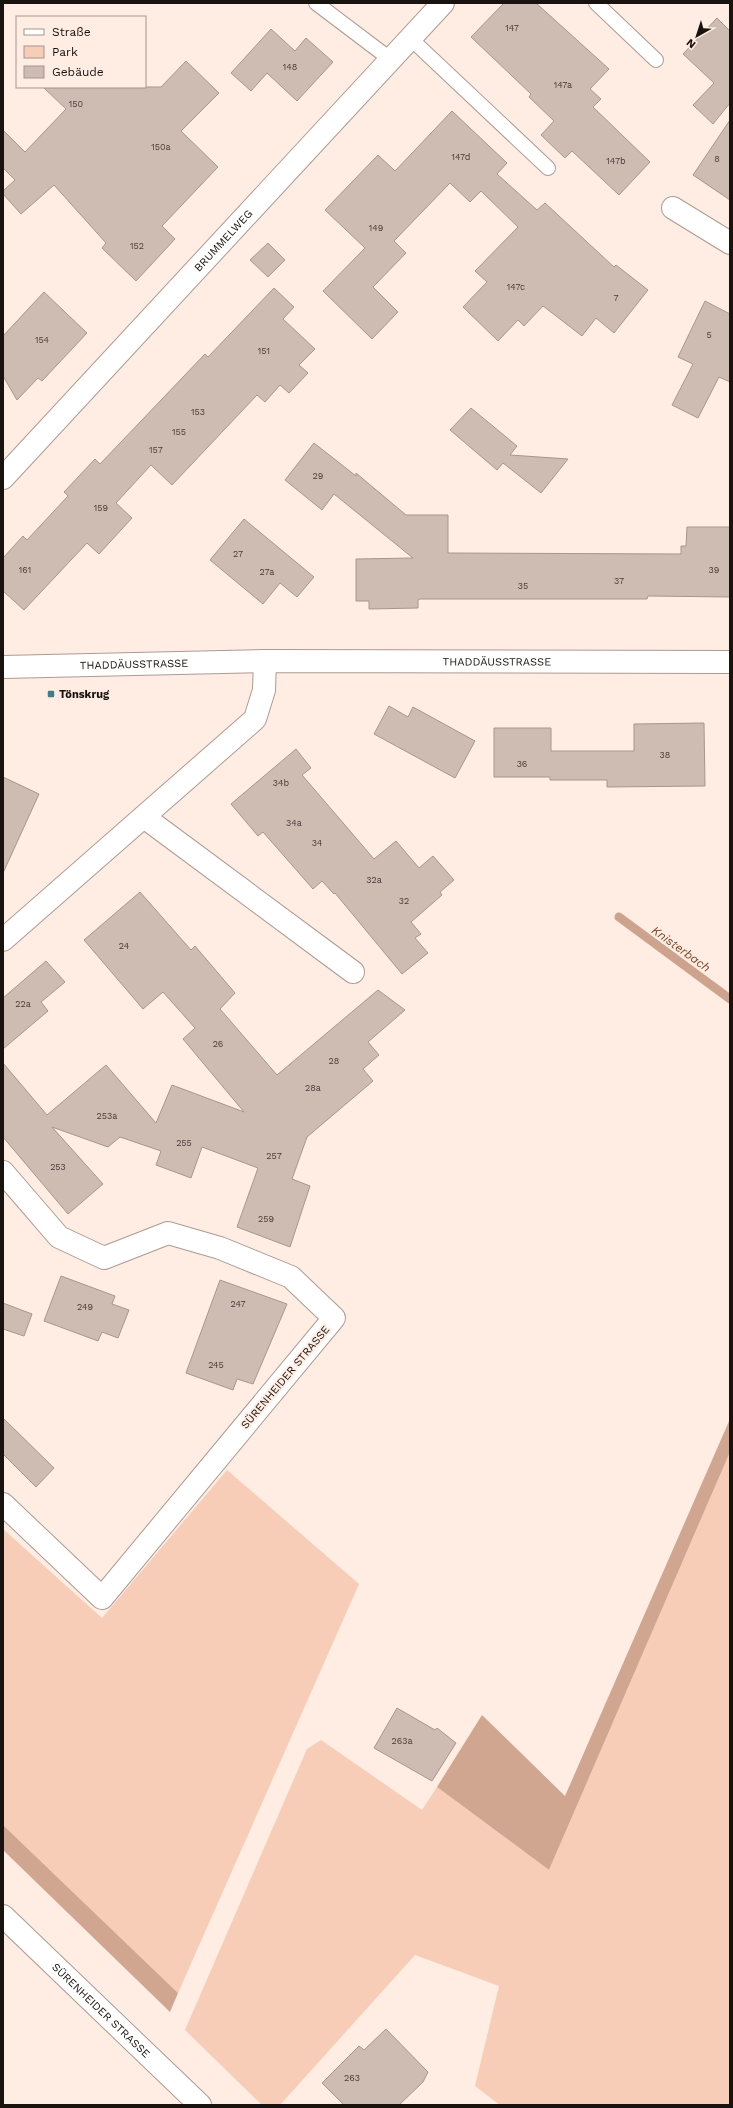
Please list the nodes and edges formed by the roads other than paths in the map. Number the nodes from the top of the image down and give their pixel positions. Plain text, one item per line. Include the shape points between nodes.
1 (316, 3) edge
2 (443, 3) edge
3 (596, 3) edge
4 (410, 38) junction
5 (390, 59) junction
6 (656, 60) dead end
7 (548, 168) dead end
8 (674, 208) dead end
9 (730, 243) edge
10 (3, 478) edge
11 (265, 661) junction
12 (730, 662) edge
13 (3, 667) edge
14 (144, 817) junction
15 (3, 940) edge
16 (353, 972) dead end
17 (3, 1172) edge
18 (3, 1504) edge
19 (3, 1916) edge
20 (200, 2105) edge

1 - 5 lane
2 - 4 street, BRUMMELWEG
3 - 6 lane
4 - 5 street, BRUMMELWEG
4 - 7 lane
5 - 10 street, BRUMMELWEG
8 - 9 street
11 - 12 street, THADDÄUSSTRASSE
11 - 13 street, THADDÄUSSTRASSE
11 - 14 street via 264,690 255,719
14 - 15 street
14 - 16 street
17 - 18 street, SÜRENHEIDER STRASSE via 59,1237 104,1258 168,1233 220,1248 291,1276 334,1318 102,1598
19 - 20 street, SÜRENHEIDER STRASSE

